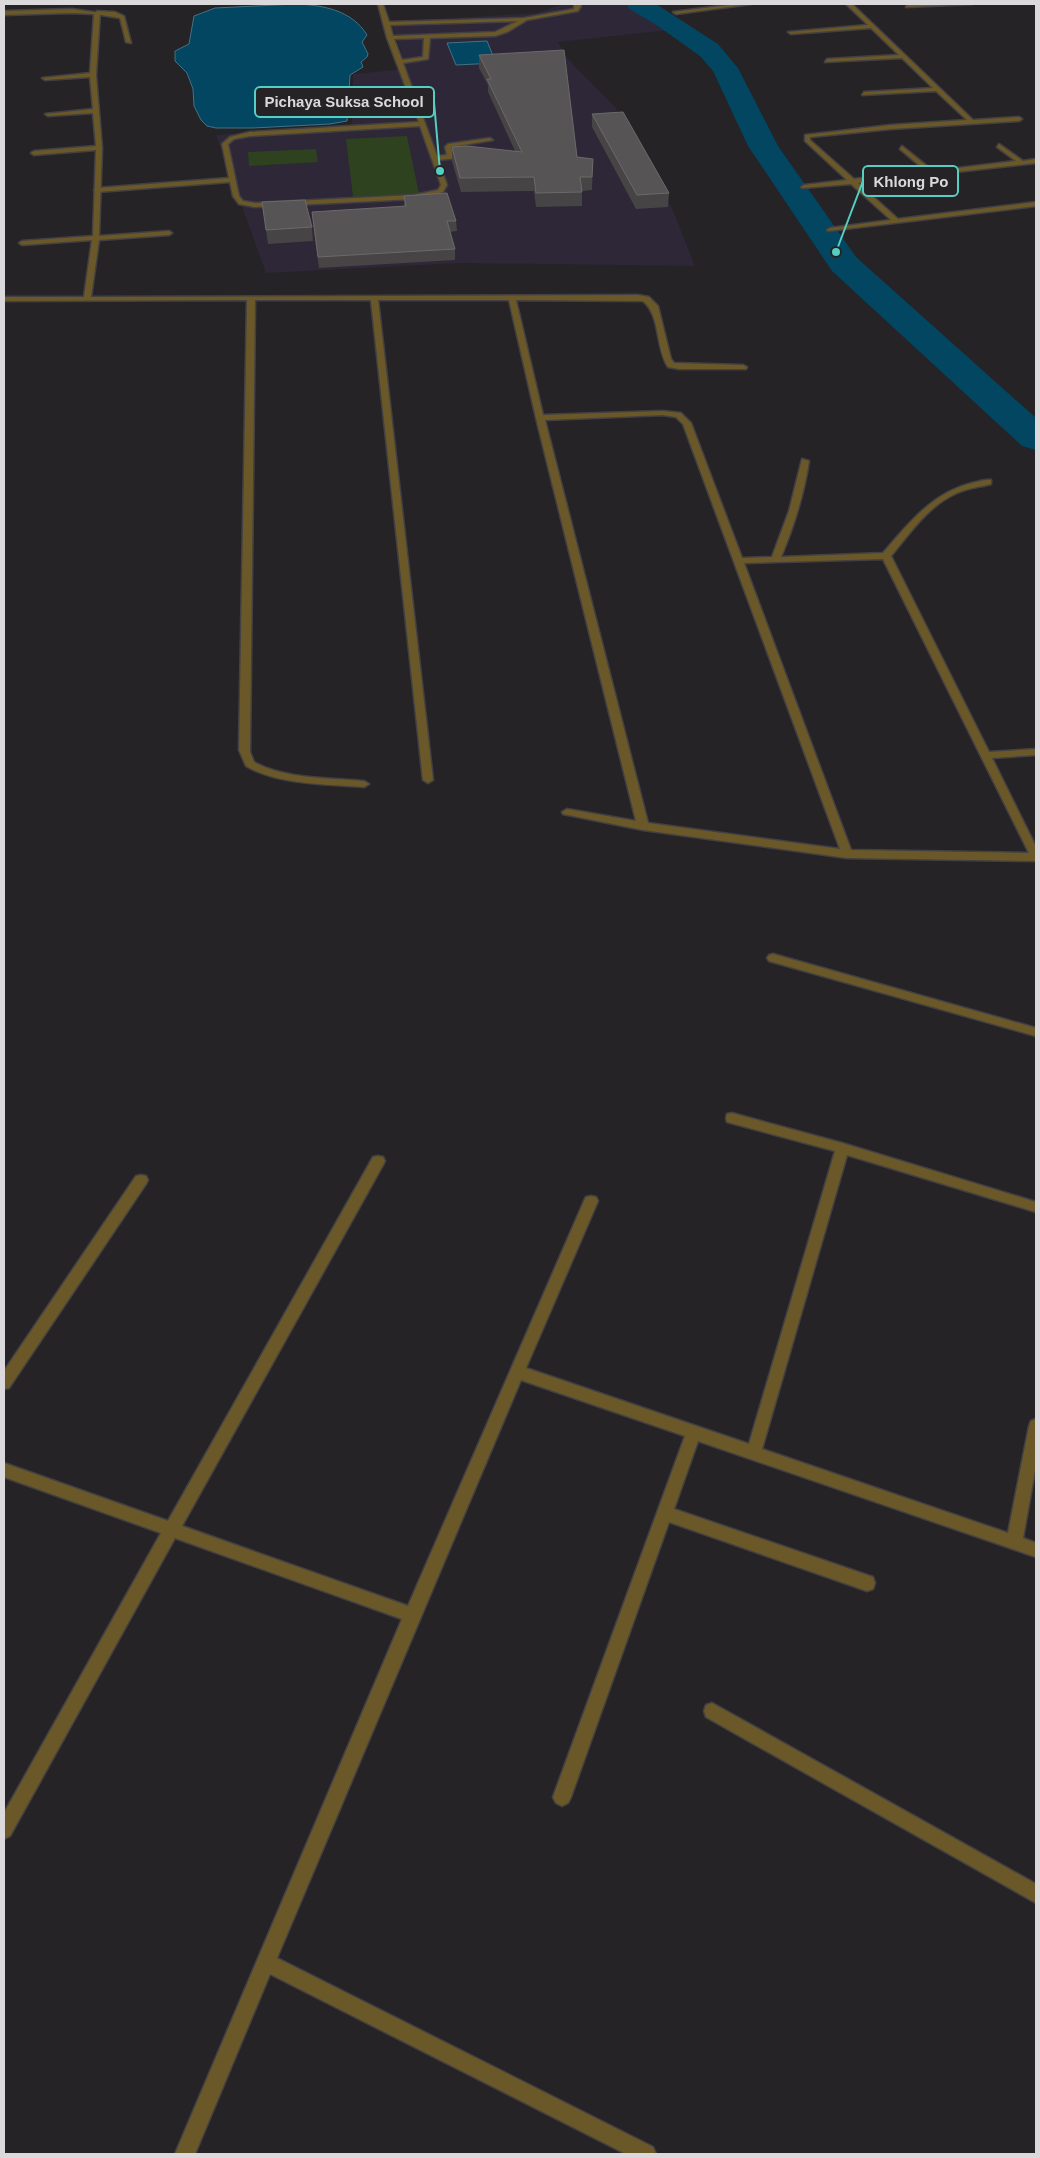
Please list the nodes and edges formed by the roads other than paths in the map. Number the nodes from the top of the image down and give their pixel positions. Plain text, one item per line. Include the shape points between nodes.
1 (380, 4) edge
2 (576, 4) edge
3 (748, 4) edge
4 (850, 4) edge
5 (970, 4) edge
6 (908, 6) dead end
7 (676, 12) dead end
8 (4, 13) edge
9 (97, 13) junction
10 (525, 19) junction
11 (386, 24) junction
12 (873, 26) junction
13 (791, 32) dead end
14 (427, 37) junction
15 (390, 38) junction
16 (129, 42) dead end
17 (904, 56) junction
18 (827, 61) dead end
19 (400, 62) junction
20 (93, 76) junction
21 (45, 78) dead end
22 (937, 89) junction
23 (864, 94) dead end
24 (96, 111) junction
25 (48, 114) dead end
26 (1019, 119) dead end
27 (971, 121) junction
28 (423, 124) junction
29 (490, 140) dead end
30 (999, 146) dead end
31 (99, 148) junction
32 (902, 148) dead end
33 (34, 153) dead end
34 (471, 156) edge
35 (451, 157) junction
36 (435, 158) junction
37 (1036, 160) edge
38 (1021, 162) junction
39 (932, 172) junction
40 (232, 180) junction
41 (855, 182) junction
42 (804, 187) dead end
43 (97, 190) junction
44 (1036, 204) edge
45 (895, 220) junction
46 (830, 230) dead end
47 (169, 233) dead end
48 (96, 238) junction
49 (22, 243) dead end
50 (512, 296) junction
51 (374, 297) junction
52 (251, 298) junction
53 (4, 299) edge
54 (87, 299) junction
55 (743, 367) dead end
56 (540, 418) junction
57 (805, 461) dead end
58 (988, 482) dead end
59 (886, 556) junction
60 (775, 560) junction
61 (738, 561) junction
62 (1036, 752) edge
63 (987, 755) junction
64 (428, 780) dead end
65 (364, 784) dead end
66 (567, 812) dead end
67 (643, 826) junction
68 (847, 854) junction
69 (773, 958) dead end
70 (1036, 1032) edge
71 (732, 1118) dead end
72 (842, 1148) junction
73 (378, 1161) dead end
74 (141, 1180) dead end
75 (591, 1201) dead end
76 (1036, 1207) edge
77 (518, 1372) junction
78 (4, 1383) edge
79 (1036, 1426) edge
80 (694, 1432) junction
81 (754, 1452) junction
82 (4, 1470) edge
83 (665, 1514) junction
84 (172, 1529) junction
85 (1014, 1543) junction
86 (1036, 1550) edge
87 (867, 1583) dead end
88 (412, 1616) junction
89 (712, 1711) dead end
90 (562, 1797) dead end
91 (4, 1830) edge
92 (1036, 1894) edge
93 (265, 1962) junction
94 (185, 2154) edge
95 (646, 2154) edge

1 - 11 street
2 - 10 street via 576,10 566,13
3 - 7 street
4 - 12 street
5 - 6 street
8 - 9 street
9 - 16 street via 122,17
9 - 20 street
10 - 11 street
10 - 14 street via 495,34
11 - 15 street
12 - 13 street
12 - 17 street
14 - 15 street
14 - 19 street via 426,58
15 - 19 street
17 - 18 street
17 - 22 street
19 - 28 street
20 - 21 street
20 - 24 street
22 - 23 street
22 - 27 street
24 - 25 street
24 - 31 street
26 - 27 street
27 - 41 street via 807,136 807,140
28 - 36 street
28 - 40 street via 250,134 232,138 225,144
29 - 35 street via 450,145
30 - 38 street
31 - 33 street
31 - 43 street
32 - 39 street
34 - 35 street
35 - 36 street
36 - 40 street via 444,184 441,190 414,197 255,205 242,203 236,196
37 - 38 street
38 - 39 street
39 - 41 street
40 - 43 street
41 - 42 street
41 - 45 street
43 - 48 street
44 - 45 street
45 - 46 street
47 - 48 street
48 - 49 street
48 - 54 street
50 - 51 street
50 - 55 street via 646,299 654,306 666,359 672,365 679,368
50 - 56 street
51 - 52 street
51 - 64 street
52 - 54 street
52 - 65 street via 246,759 252,766 279,775
53 - 54 street
56 - 61 street via 663,412 678,415 686,423
56 - 67 street
57 - 60 street via 793,517
58 - 59 street via 955,491 939,500
59 - 60 street
59 - 63 street
60 - 61 street
61 - 68 street
62 - 63 street
63 - 68 street via 1036,856
66 - 67 street
67 - 68 street
69 - 70 street
71 - 72 street
72 - 76 street
72 - 81 street
73 - 84 street
74 - 78 street
75 - 77 street
77 - 80 street
77 - 88 street
79 - 85 street
80 - 81 street
80 - 83 street
81 - 85 street
82 - 84 street
83 - 87 street
83 - 90 street
84 - 88 street
84 - 91 street
85 - 86 street
88 - 93 street
89 - 92 street
93 - 94 street
93 - 95 street

